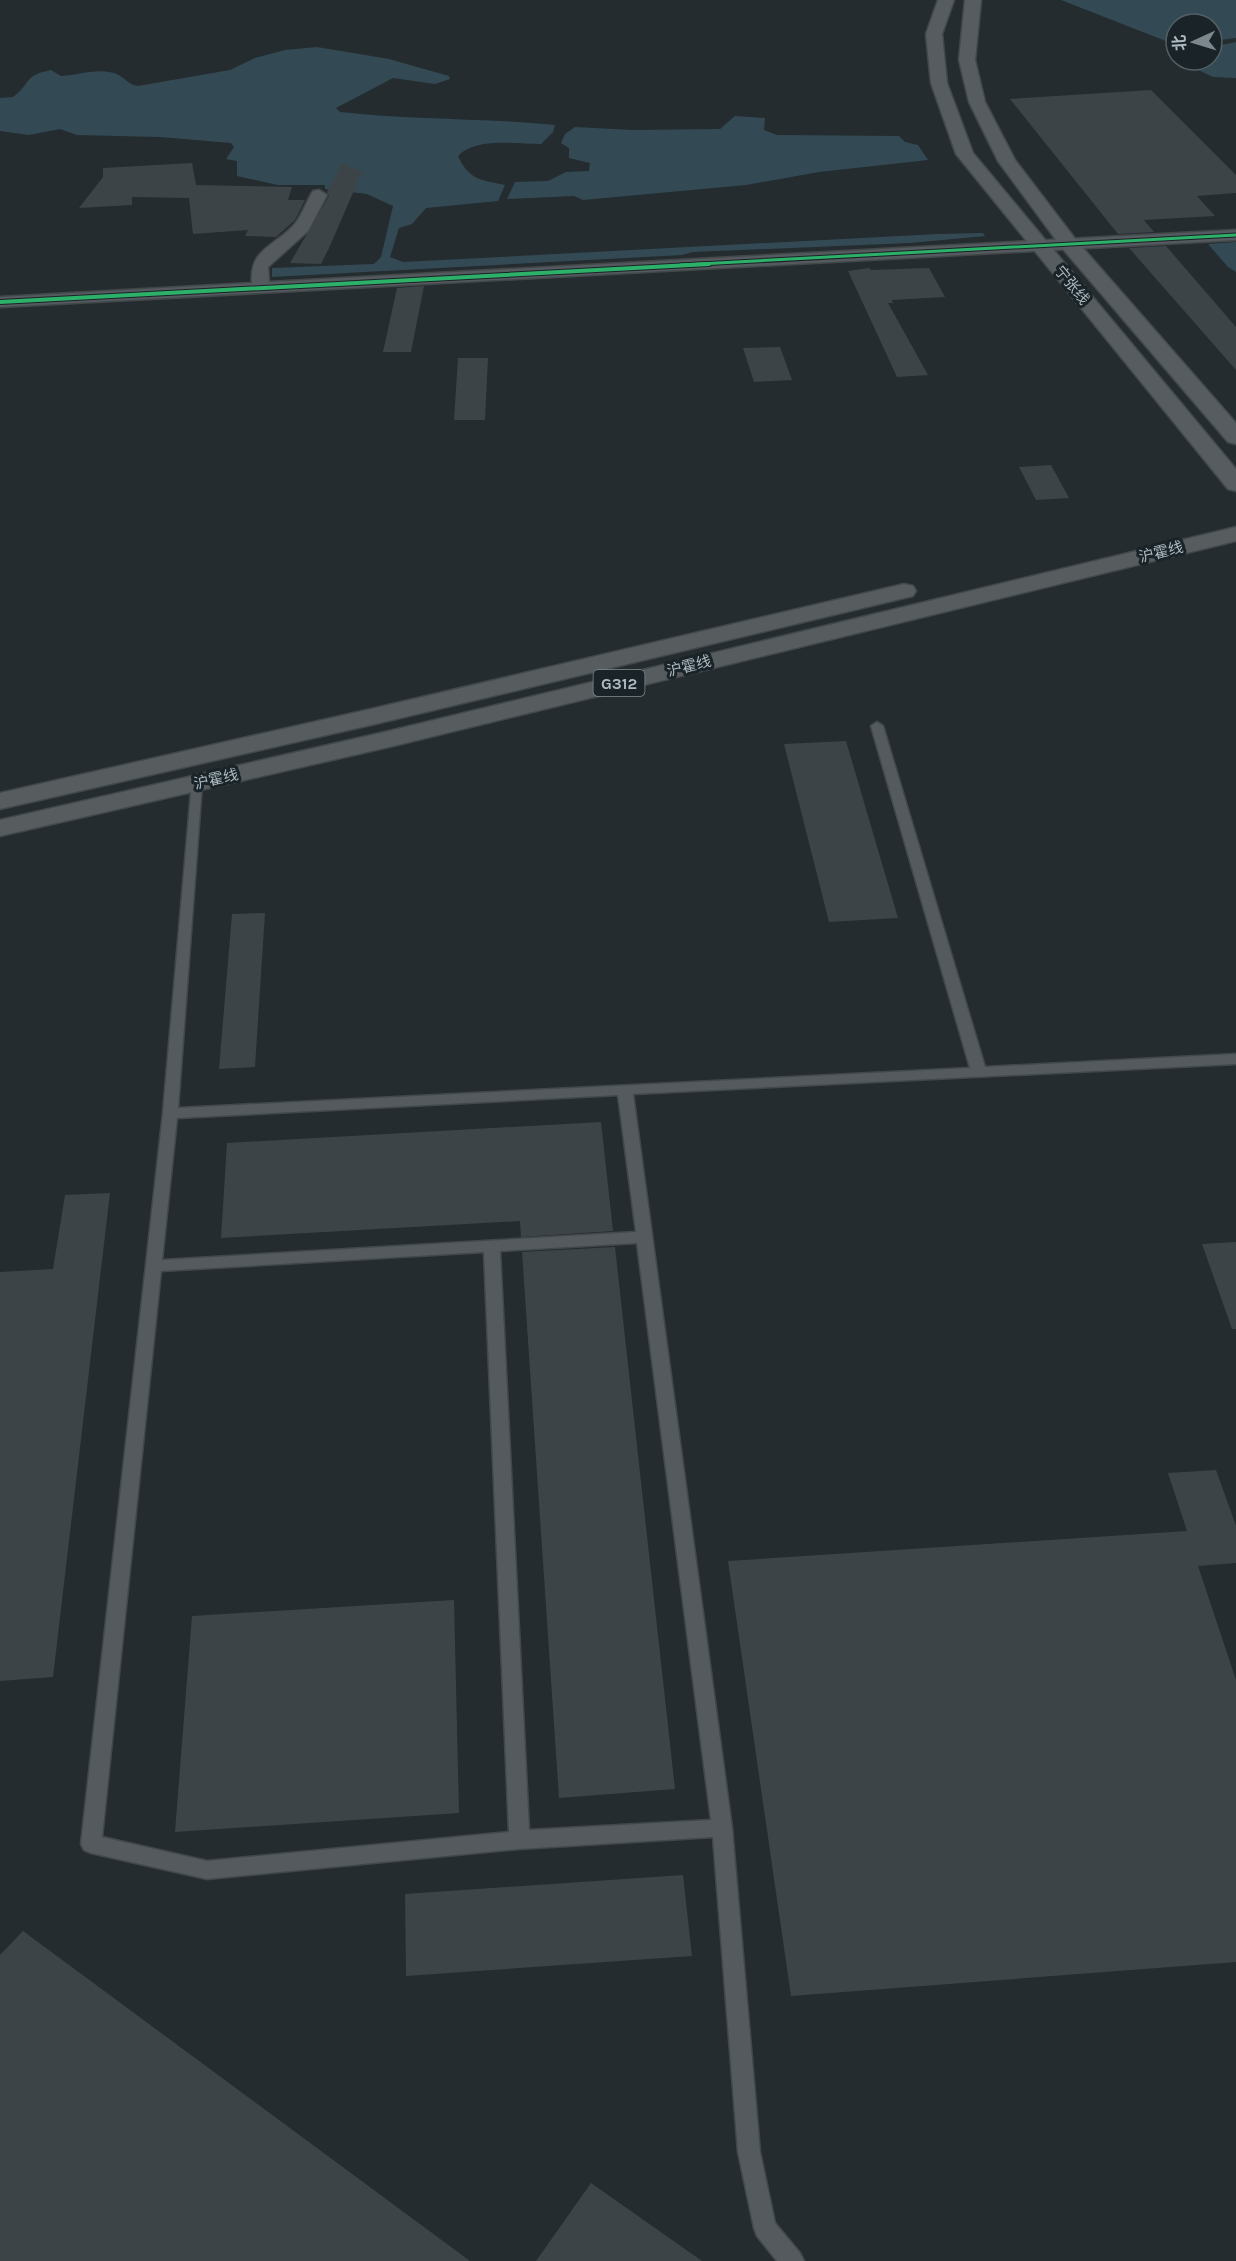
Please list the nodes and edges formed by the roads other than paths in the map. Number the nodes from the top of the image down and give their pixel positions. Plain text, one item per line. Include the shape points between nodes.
1 (946, 0) edge
2 (973, 0) edge
3 (319, 195) dead end
4 (1236, 235) edge
5 (1069, 244) junction
6 (1041, 246) junction
7 (261, 287) junction
8 (0, 302) edge
9 (1236, 436) edge
10 (1236, 484) edge
11 (1236, 512) edge
12 (1236, 534) edge
13 (877, 726) dead end
14 (182, 760) junction
15 (196, 784) junction
16 (0, 801) edge
17 (0, 828) edge
18 (1236, 1059) edge
19 (980, 1071) junction
20 (626, 1090) junction
21 (170, 1113) junction
22 (645, 1237) junction
23 (492, 1248) junction
24 (154, 1266) junction
25 (722, 1828) junction
26 (519, 1840) junction
27 (792, 2261) edge

1 - 6 main road, 宁张线 via 934,34 939,83 965,154
2 - 5 main road, 宁张线 via 966,60 977,102 1007,161
3 - 7 street via 302,227 259,267
4 - 5 street
5 - 6 street
5 - 9 main road, 宁张线
6 - 7 street
6 - 10 main road, 宁张线
7 - 8 street
11 - 14 highway, 沪霍线 / G312
12 - 15 highway, 沪霍线 / G312
13 - 19 lane
14 - 15 highway
14 - 16 highway, 沪霍线 / G312
15 - 17 highway, 沪霍线 / G312
15 - 21 lane
18 - 19 lane
19 - 20 lane
20 - 21 lane
20 - 22 lane
21 - 24 lane
22 - 23 lane
22 - 25 lane
23 - 24 lane
23 - 26 lane
24 - 26 lane via 91,1844 207,1870
25 - 26 lane
25 - 27 lane via 749,2152 765,2228

